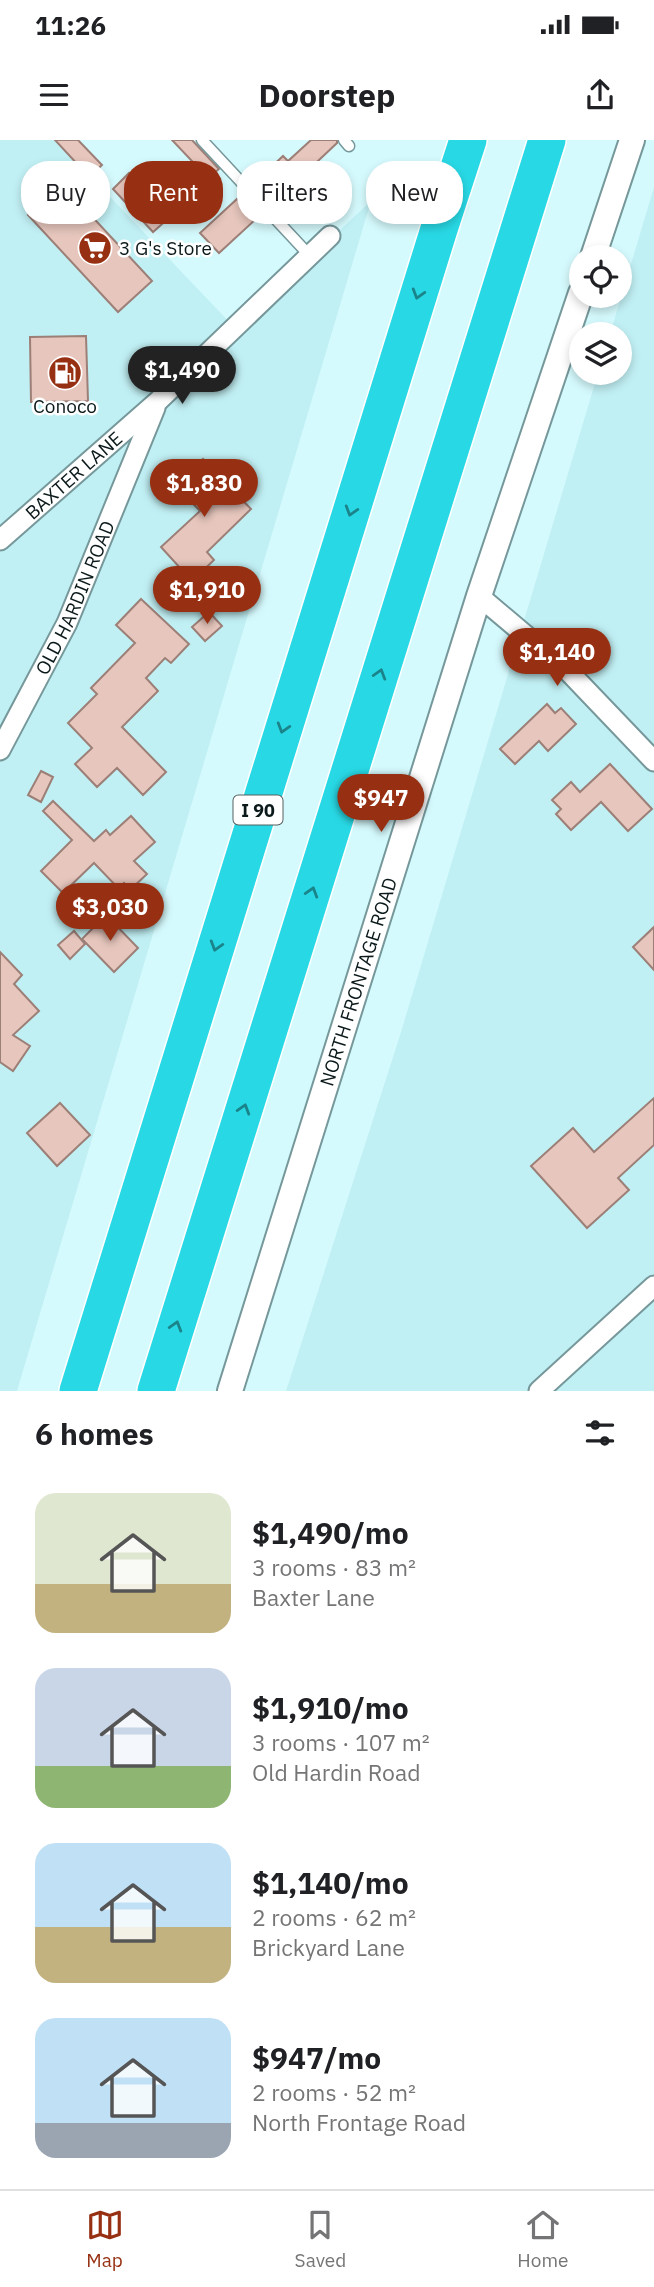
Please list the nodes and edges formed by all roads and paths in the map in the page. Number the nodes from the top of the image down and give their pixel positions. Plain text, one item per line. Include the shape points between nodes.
1 (202, 140) edge
2 (462, 140) edge
3 (468, 140) edge
4 (547, 140) edge
5 (632, 140) edge
6 (439, 229) junction
7 (330, 236) dead end
8 (597, 245) edge
9 (310, 256) junction
10 (576, 308) edge
11 (156, 403) junction
12 (0, 540) edge
13 (479, 596) junction
14 (0, 750) edge
15 (654, 761) edge
16 (654, 1286) edge
17 (78, 1391) edge
18 (156, 1391) edge
19 (230, 1391) edge
20 (539, 1391) edge

1 - 9 lane
2 - 6 highway
3 - 6 highway, I 90
18 -> 4 highway
5 - 8 street
6 -> 17 highway, I 90
7 - 9 street, BAXTER LANE
9 - 11 street, BAXTER LANE
10 - 13 street, NORTH FRONTAGE ROAD
11 - 12 street, BAXTER LANE
11 - 14 street, OLD HARDIN ROAD via 67,623
13 - 15 street via 569,672
13 - 19 street, NORTH FRONTAGE ROAD
16 - 20 street

